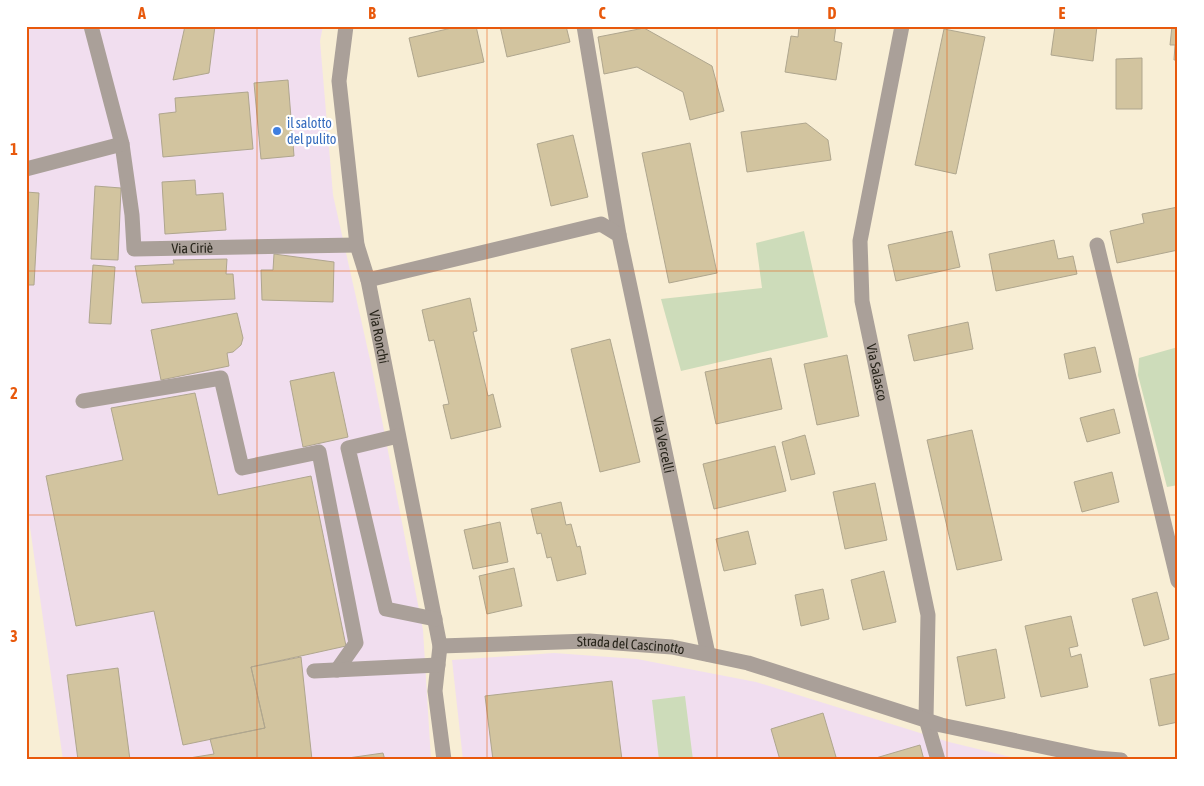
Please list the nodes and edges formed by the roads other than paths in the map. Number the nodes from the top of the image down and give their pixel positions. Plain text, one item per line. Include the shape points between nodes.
1 (91, 26) edge
2 (346, 26) edge
3 (584, 26) edge
4 (902, 26) edge
5 (122, 144) junction
6 (26, 169) edge
7 (618, 235) junction
8 (357, 245) junction
9 (1098, 245) dead end
10 (368, 280) junction
11 (83, 401) dead end
12 (398, 436) junction
13 (1178, 581) edge
14 (434, 619) junction
15 (440, 646) junction
16 (708, 654) junction
17 (438, 664) junction
18 (337, 670) junction
19 (314, 671) dead end
20 (926, 719) junction
21 (444, 760) edge
22 (938, 760) edge
23 (1121, 760) edge

1 - 5 street, Via Ciriè
2 - 8 street, Via Ronchi via 339,82
3 - 7 street, Via Vercelli
4 - 20 street, Via Salasco via 860,241 861,291 928,615
5 - 6 street
5 - 8 street, Via Ciriè via 134,249
7 - 10 street via 601,224
7 - 16 street, Via Vercelli
8 - 10 street, Via Ronchi
9 - 13 street
10 - 12 street, Via Ronchi
11 - 18 street via 221,378 242,468 319,452 356,644
12 - 14 street, Via Ronchi
12 - 14 street via 348,448 386,609
14 - 15 street, Via Ronchi
15 - 16 street, Strada del Cascinotto via 589,641 672,647
15 - 17 street
16 - 20 street, Strada del Cascinotto via 748,663
17 - 18 street
17 - 21 street via 435,691
18 - 19 street
20 - 22 street
20 - 23 street, Strada del Cascinotto via 941,725 1097,758

